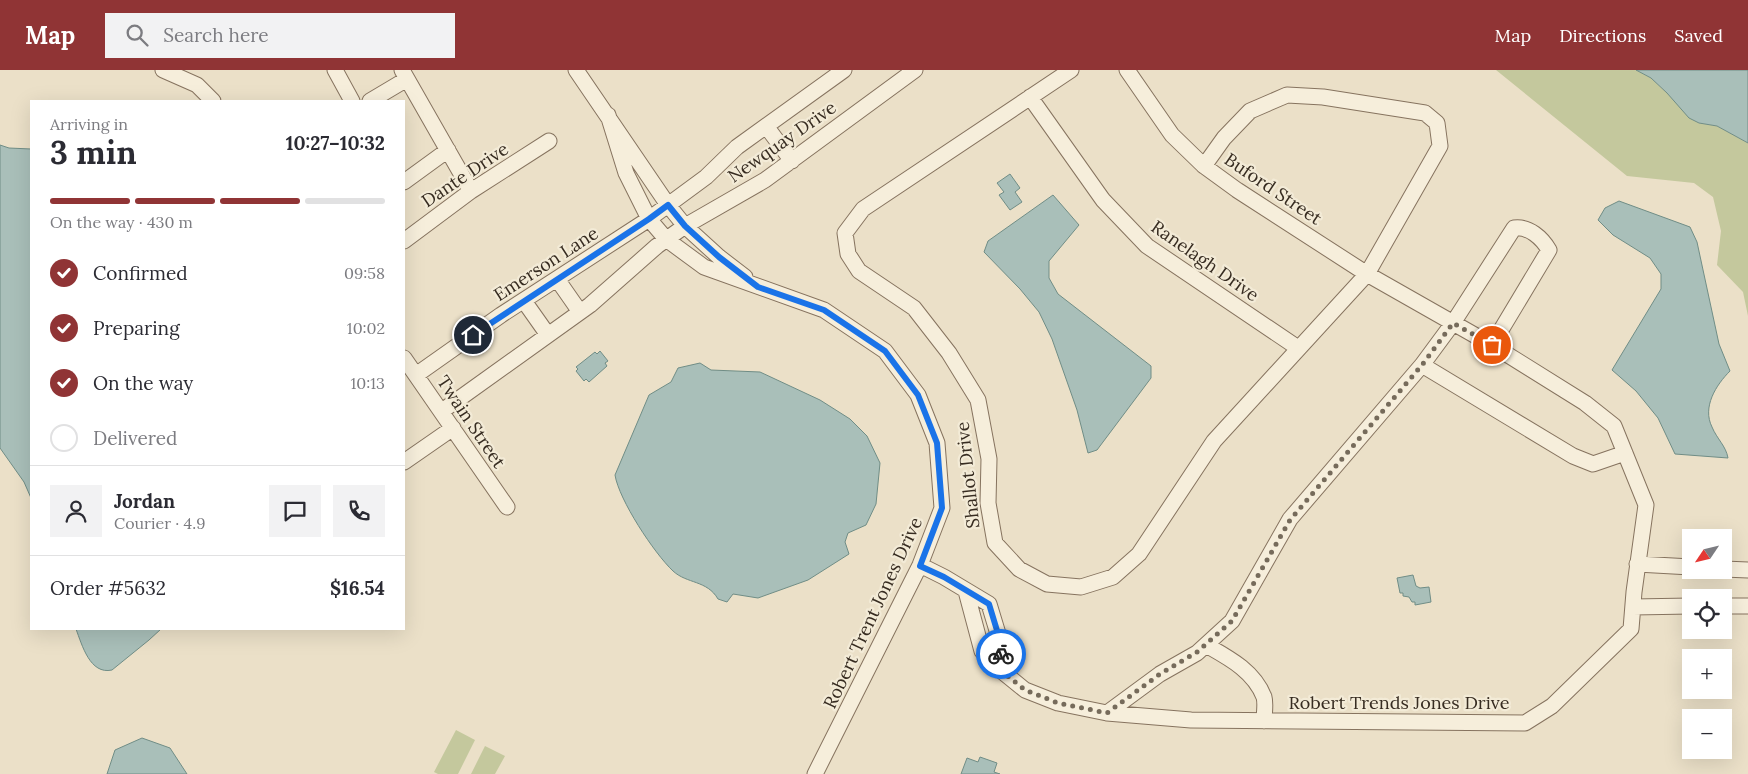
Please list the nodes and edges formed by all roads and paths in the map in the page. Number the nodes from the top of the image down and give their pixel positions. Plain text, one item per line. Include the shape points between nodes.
1 (163, 70) edge
2 (335, 70) edge
3 (576, 70) edge
4 (844, 70) edge
5 (915, 70) edge
6 (1071, 70) edge
7 (1127, 70) edge
8 (404, 75) edge
9 (1030, 97) junction
10 (212, 100) edge
11 (351, 100) edge
12 (371, 100) edge
13 (608, 115) junction
14 (766, 126) junction
15 (549, 141) dead end
16 (448, 150) junction
17 (792, 161) junction
18 (1204, 166) junction
19 (405, 181) edge
20 (471, 191) junction
21 (668, 205) junction
22 (649, 219) junction
23 (685, 226) junction
24 (666, 239) junction
25 (405, 240) edge
26 (1367, 274) junction
27 (557, 279) junction
28 (758, 287) junction
29 (524, 301) junction
30 (1426, 308) joint
31 (580, 312) junction
32 (1453, 323) junction
33 (548, 335) junction
34 (1492, 345) junction
35 (1298, 348) junction
36 (405, 359) edge
37 (1422, 365) junction
38 (416, 375) junction
39 (442, 411) junction
40 (453, 428) junction
41 (1626, 454) junction
42 (405, 461) edge
43 (507, 507) dead end
44 (1637, 564) junction
45 (920, 566) junction
46 (1682, 566) edge
47 (1732, 569) edge
48 (1748, 570) edge
49 (966, 591) junction
50 (1682, 606) edge
51 (1732, 606) edge
52 (1748, 606) edge
53 (1632, 607) junction
54 (997, 631) junction
55 (978, 636) junction
56 (1206, 645) junction
57 (999, 669) junction
58 (1107, 713) junction
59 (1264, 721) junction
60 (815, 774) edge

1 - 10 street via 197,85
2 - 11 street
3 - 13 street, Robert Trent Jones Drive
4 - 14 street, Newquay Drive
5 - 17 street, Newquay Drive
6 - 9 street, Shallot Drive
7 - 18 street, Buford Street via 1172,135
8 - 12 street
8 - 16 street
9 - 35 street, Ranelagh Drive via 1102,200 1147,246
9 - 35 street, Shallot Drive via 863,209 845,233 848,254 859,271 914,308 949,352 978,400 989,459 988,503 995,543 1019,569 1047,584 1081,587 1112,577 1139,554 1214,441
13 - 21 street, Robert Trent Jones Drive
13 - 22 street, Robert Trent Jones Drive via 626,173
14 - 17 street
14 - 21 street, Newquay Drive
15 - 20 street, Dante Drive
16 - 19 street
16 - 20 street
17 - 23 street, Newquay Drive
18 - 26 street, Buford Street
18 - 26 street, Shallot Drive via 1224,138 1250,111 1287,96 1323,97 1425,113 1437,123 1440,146
20 - 25 street, Dante Drive
21 - 22 street, Newquay Drive
21 - 23 street, Robert Trent Jones Drive
22 - 24 street, Robert Trent Jones Drive
22 - 27 street, Emerson Lane
23 - 24 street, Newquay Drive
23 - 28 street, Robert Trent Jones Drive
24 - 28 street, Robert Trent Jones Drive via 704,267
24 - 31 street, Newquay Drive
26 - 30 street, Buford Street
26 - 35 street, Shallot Drive
27 - 29 street, Emerson Lane
27 - 31 street
28 - 45 street, Robert Trent Jones Drive via 824,310 885,351 918,395 937,443 942,508
29 - 33 street
29 - 38 street, Emerson Lane
30 - 32 street, Robert Trends Jones Drive
31 - 33 street, Newquay Drive
32 - 34 street, Robert Trends Jones Drive
32 - 34 street via 1514,228 1523,227 1543,240 1549,250
32 - 37 street
33 - 39 street, Newquay Drive
34 - 41 street, Robert Trends Jones Drive via 1585,403 1614,426
36 - 38 street, Twain Street
37 - 41 street via 1573,456 1593,464
37 - 56 street via 1290,520 1232,621
38 - 39 street, Twain Street
39 - 40 street, Twain Street
40 - 42 street
40 - 43 street, Twain Street
41 - 44 street, Robert Trends Jones Drive via 1646,505
44 - 46 street
44 - 53 street, Robert Trends Jones Drive
45 - 49 street
45 - 60 street, Robert Trent Jones Drive
47 - 48 street
49 - 54 street via 989,604
49 - 55 street, Robert Trends Jones Drive
50 - 53 street
51 - 52 street
53 - 59 street, Robert Trends Jones Drive via 1631,629 1552,706 1525,723
54 - 55 street
54 - 57 street via 1002,647
55 - 57 street, Robert Trends Jones Drive via 982,651
56 - 58 street
56 - 59 street via 1251,674 1264,698
57 - 58 street, Robert Trends Jones Drive via 1025,690 1058,703
58 - 59 street, Robert Trends Jones Drive via 1191,720

